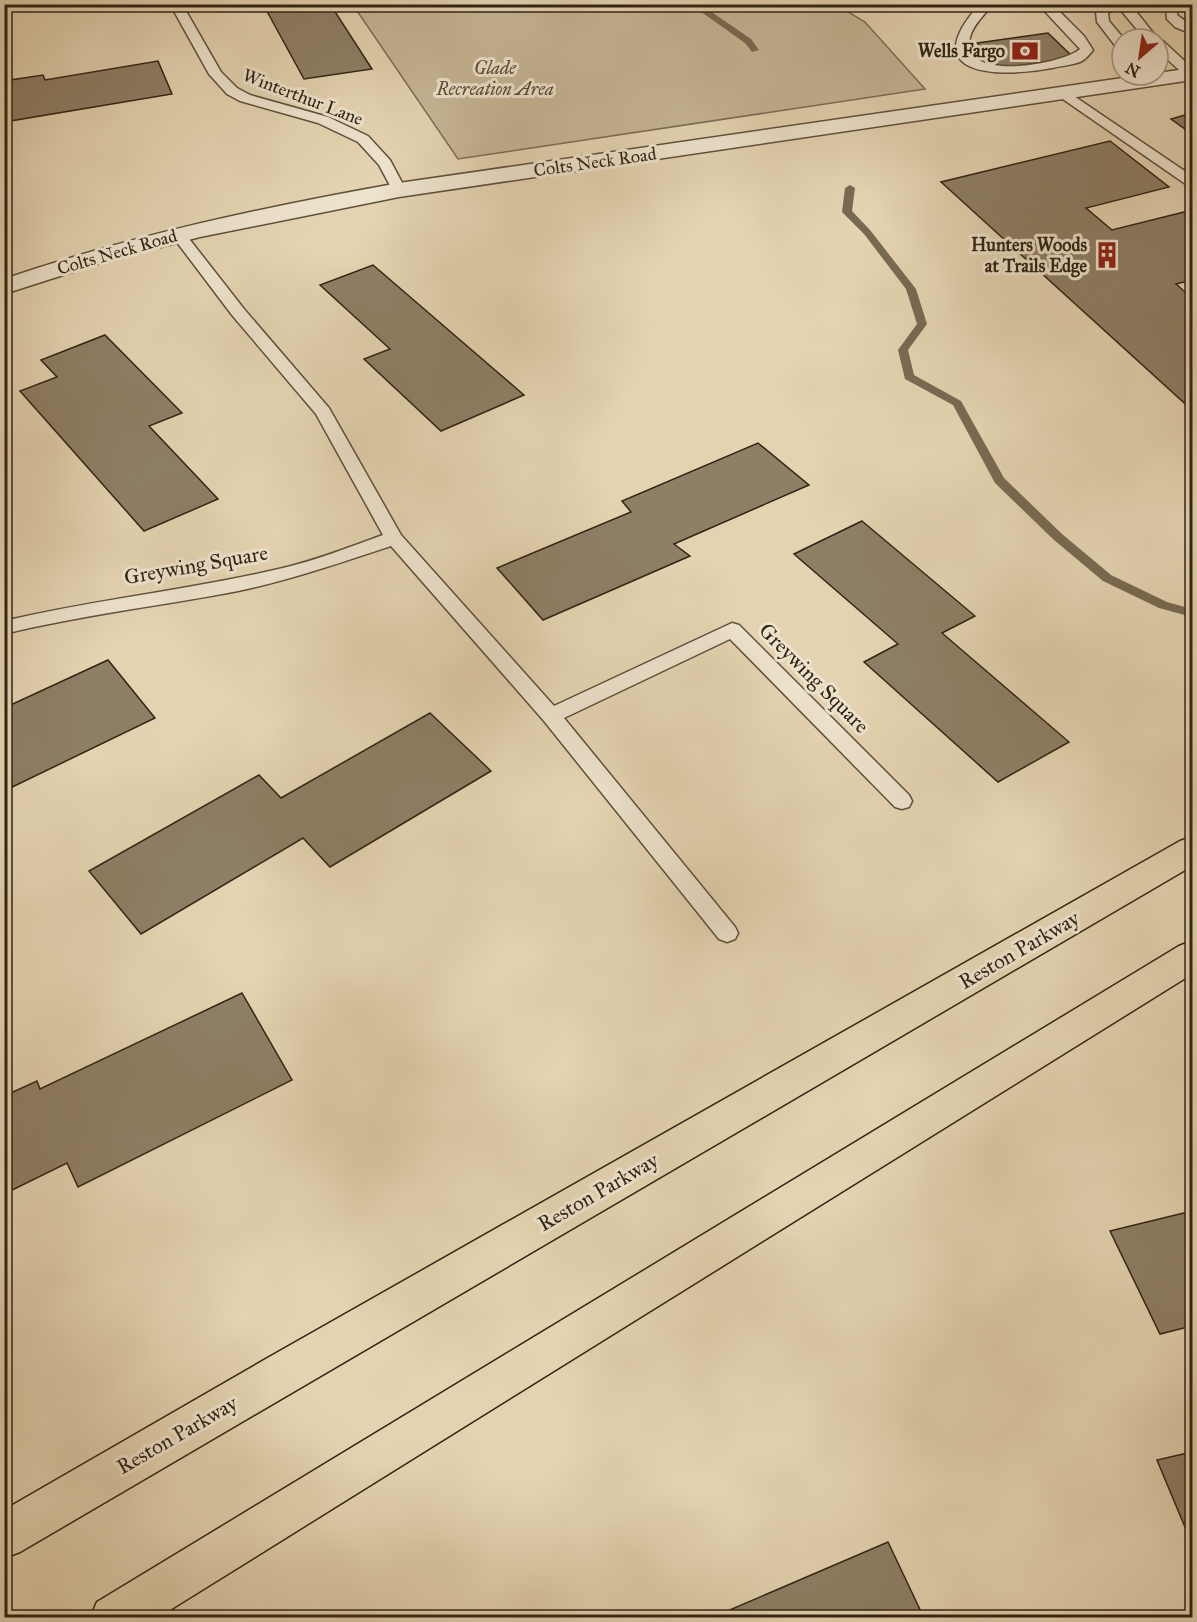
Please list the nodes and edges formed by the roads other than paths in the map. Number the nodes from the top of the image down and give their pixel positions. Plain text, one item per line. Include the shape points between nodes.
1 (176, 4) edge
2 (987, 4) edge
3 (1044, 4) edge
4 (1117, 4) edge
5 (1123, 4) edge
6 (1179, 4) edge
7 (1142, 27) edge
8 (1110, 30) edge
9 (1192, 30) edge
10 (1170, 55) edge
11 (1192, 74) edge
12 (1170, 76) edge
13 (1110, 85) edge
14 (1062, 93) junction
15 (1192, 182) edge
16 (399, 190) junction
17 (178, 234) junction
18 (4, 287) edge
19 (394, 538) junction
20 (4, 628) edge
21 (551, 716) junction
22 (902, 801) dead end
23 (1192, 850) edge
24 (727, 933) dead end
25 (1192, 956) edge
26 (4, 1536) edge
27 (113, 1617) edge

1 - 16 lane, Winterthur Lane via 216,74 232,91 323,120 363,139 385,163
2 - 3 lane via 966,27 961,46 968,59 983,69 1001,71 1077,59 1087,50
4 - 8 lane via 1102,12 1103,22
5 - 7 lane
6 - 9 lane via 1172,9 1172,16
10 - 11 lane
11 - 12 street, Colts Neck Road
13 - 14 street, Colts Neck Road
14 - 15 lane
14 - 16 street, Colts Neck Road
16 - 17 street, Colts Neck Road
17 - 18 street, Colts Neck Road
17 - 19 lane via 323,412
19 - 20 lane, Greywing Square via 273,577 104,605
19 - 21 lane
21 - 22 lane, Greywing Square via 732,630
21 - 24 lane
23 - 26 main road, Reston Parkway
25 - 27 main road

